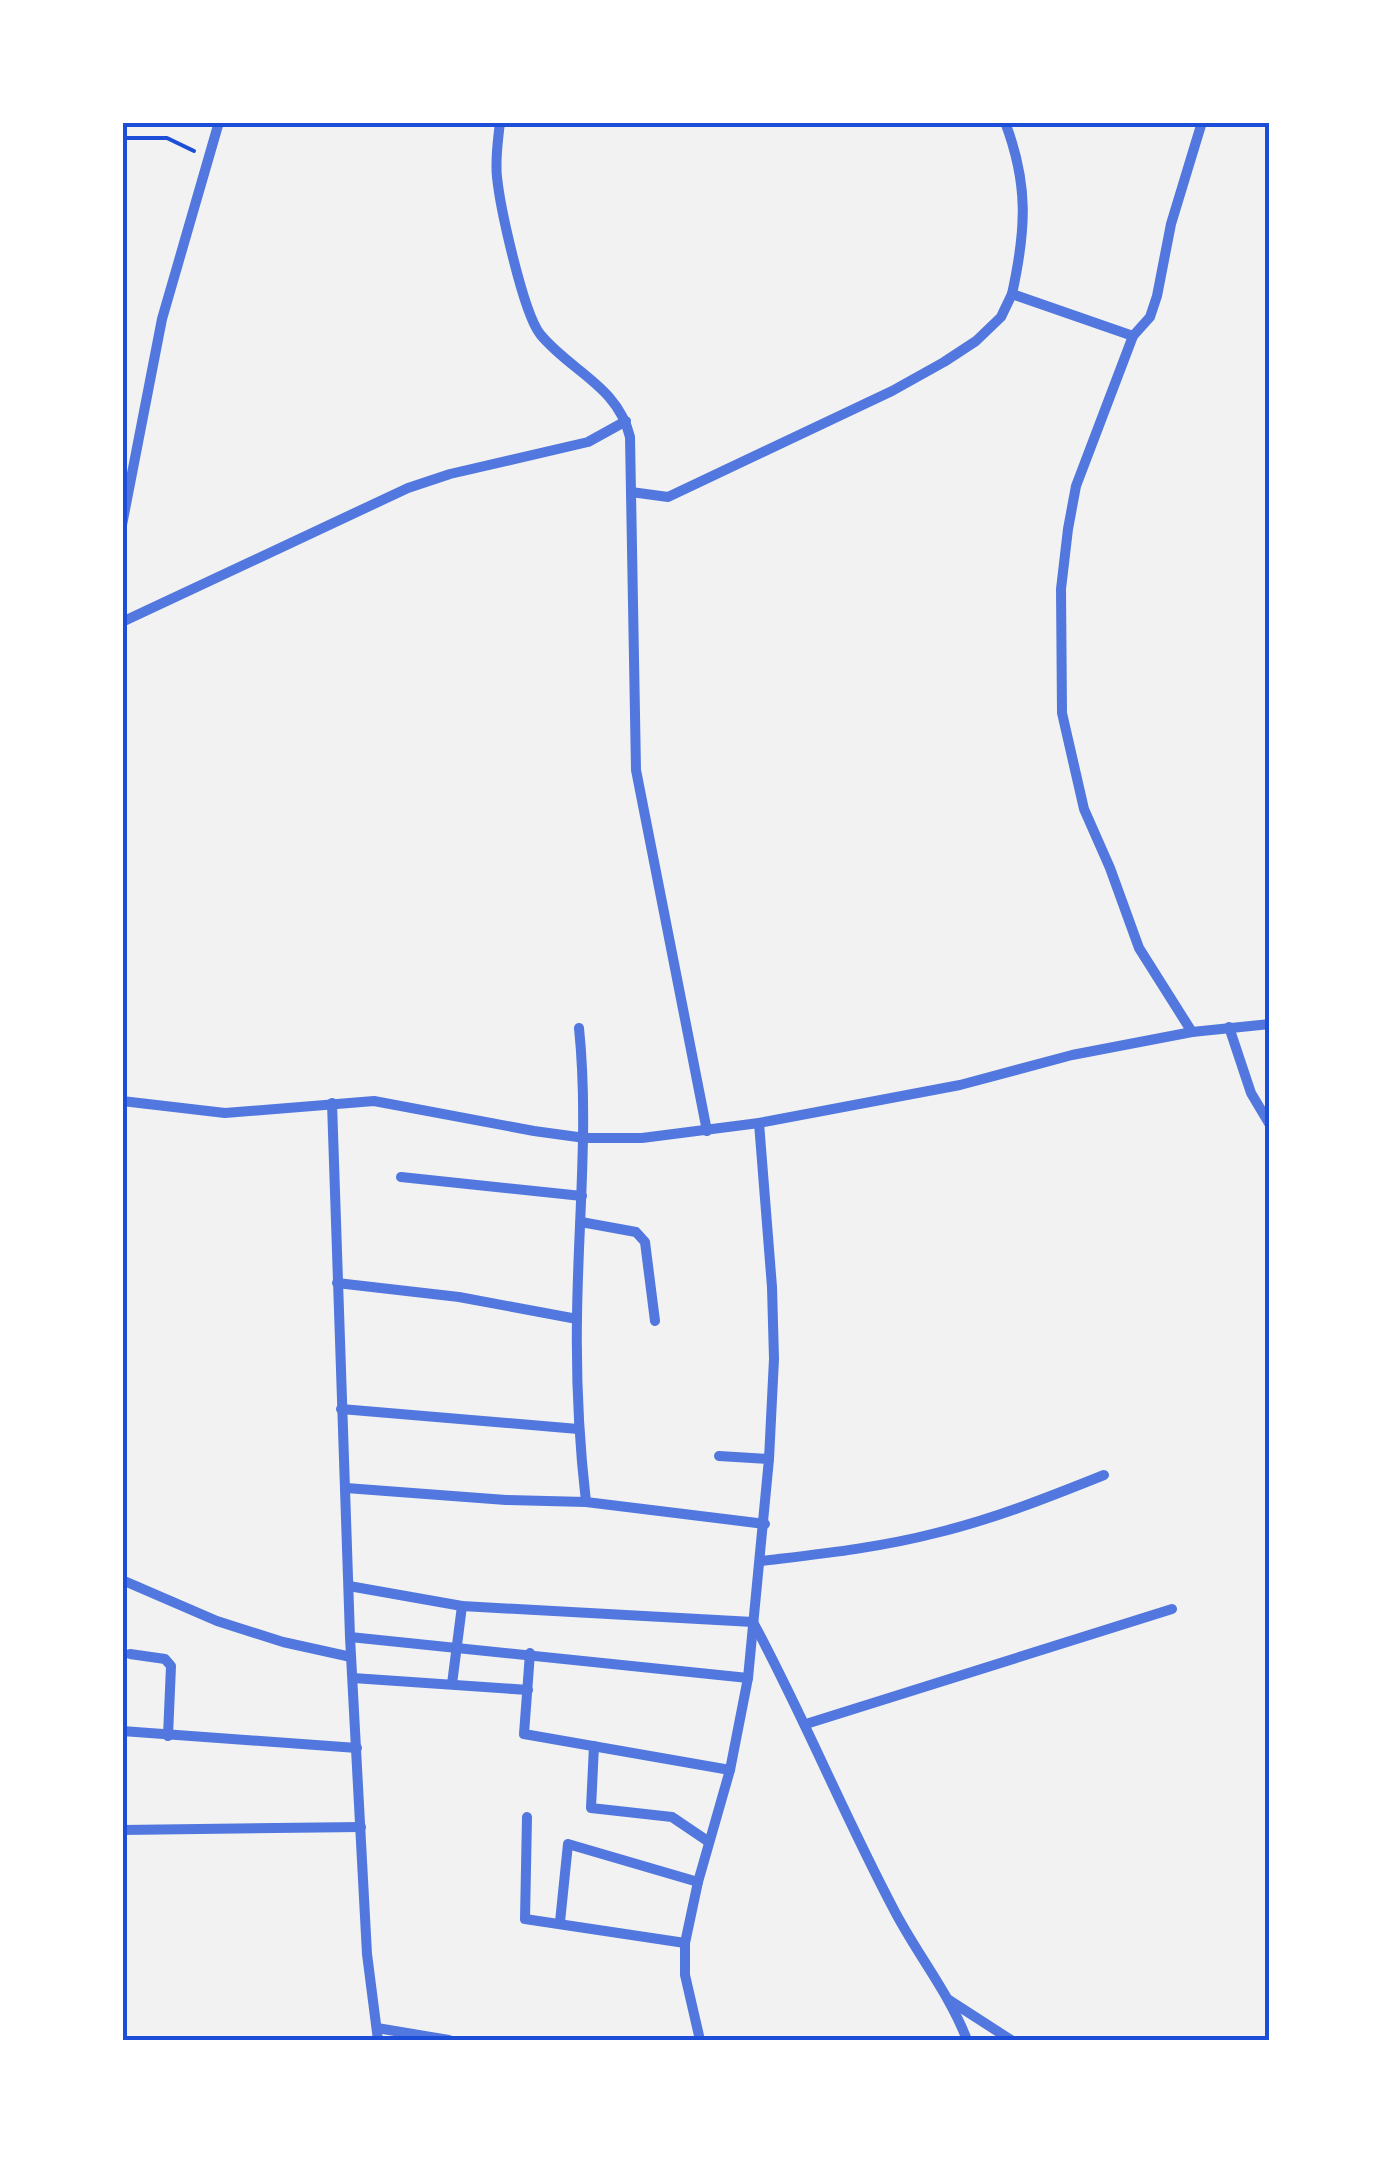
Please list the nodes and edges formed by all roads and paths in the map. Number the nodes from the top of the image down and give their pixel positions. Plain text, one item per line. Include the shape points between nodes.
1 (218, 122) edge
2 (500, 122) edge
3 (1005, 122) edge
4 (1202, 122) edge
5 (122, 138) edge
6 (206, 160) junction
7 (1012, 294) junction
8 (1133, 336) junction
9 (626, 421) junction
10 (631, 492) junction
11 (124, 505) edge
12 (122, 524) edge
13 (122, 622) edge
14 (1270, 1024) edge
15 (580, 1028) dead end
16 (1229, 1028) junction
17 (1192, 1032) junction
18 (122, 1101) edge
19 (332, 1103) junction
20 (759, 1123) junction
21 (1270, 1125) edge
22 (707, 1131) junction
23 (586, 1138) junction
24 (401, 1177) dead end
25 (582, 1196) junction
26 (581, 1222) junction
27 (337, 1283) junction
28 (576, 1320) junction
29 (655, 1321) dead end
30 (341, 1409) junction
31 (578, 1429) junction
32 (719, 1456) dead end
33 (770, 1459) junction
34 (1104, 1475) dead end
35 (346, 1488) junction
36 (586, 1502) junction
37 (765, 1524) junction
38 (760, 1561) junction
39 (122, 1580) edge
40 (349, 1586) junction
41 (462, 1606) junction
42 (1172, 1609) dead end
43 (753, 1622) junction
44 (350, 1637) junction
45 (458, 1650) junction
46 (530, 1653) junction
47 (130, 1654) dead end
48 (351, 1657) junction
49 (352, 1678) junction
50 (748, 1678) junction
51 (452, 1684) junction
52 (528, 1690) junction
53 (806, 1724) junction
54 (122, 1731) edge
55 (168, 1736) junction
56 (594, 1746) junction
57 (358, 1748) junction
58 (730, 1770) junction
59 (527, 1817) dead end
60 (361, 1827) junction
61 (122, 1830) edge
62 (710, 1842) junction
63 (698, 1882) junction
64 (560, 1922) junction
65 (685, 1943) junction
66 (948, 1999) junction
67 (377, 2028) junction
68 (378, 2040) edge
69 (449, 2040) edge
70 (700, 2040) edge
71 (967, 2040) edge
72 (1011, 2040) edge

1 - 6 street
2 - 9 street via 497,178 534,326 602,386
3 - 7 street via 1024,193 1023,246
4 - 8 street via 1154,306
5 - 6 path via 167,138
6 - 11 street via 162,319
7 - 8 street
7 - 10 street via 1001,318 976,341 892,391 668,496
8 - 17 street via 1076,486 1061,589 1062,713 1084,809 1139,948
9 - 10 street
9 - 13 street via 588,442 408,488
10 - 22 street via 636,770
11 - 12 street
14 - 16 street
15 - 23 street
16 - 17 street
16 - 21 street via 1251,1094
17 - 20 street
18 - 19 street via 224,1112
19 - 23 street via 390,1104
19 - 27 street
20 - 22 street
20 - 33 street via 772,1287
22 - 23 street
23 - 25 street
24 - 25 street
25 - 26 street
26 - 28 street
26 - 29 street via 636,1232 645,1242
27 - 28 street
27 - 30 street
28 - 31 street
30 - 31 street
30 - 35 street
31 - 36 street
32 - 33 street
33 - 37 street
34 - 38 street via 936,1533
35 - 36 street
35 - 40 street
36 - 37 street
37 - 38 street
38 - 43 street
39 - 48 street via 217,1621
40 - 41 street
40 - 44 street
41 - 43 street
41 - 45 street
42 - 53 street
43 - 50 street
43 - 53 street
44 - 45 street
44 - 48 street
45 - 46 street
45 - 51 street
46 - 50 street
46 - 52 street
47 - 55 street via 172,1666
48 - 49 street
49 - 51 street
49 - 57 street
50 - 58 street
51 - 52 street
52 - 56 street via 524,1734
53 - 66 street via 894,1911
54 - 55 street
55 - 57 street
56 - 58 street
56 - 62 street via 591,1808 672,1817
57 - 60 street
58 - 62 street
59 - 64 street via 525,1919
60 - 61 street
60 - 67 street via 366,1954
62 - 63 street
63 - 64 street via 568,1844
63 - 65 street
64 - 65 street
65 - 70 street
66 - 71 street
66 - 72 street
67 - 68 street
67 - 69 street

